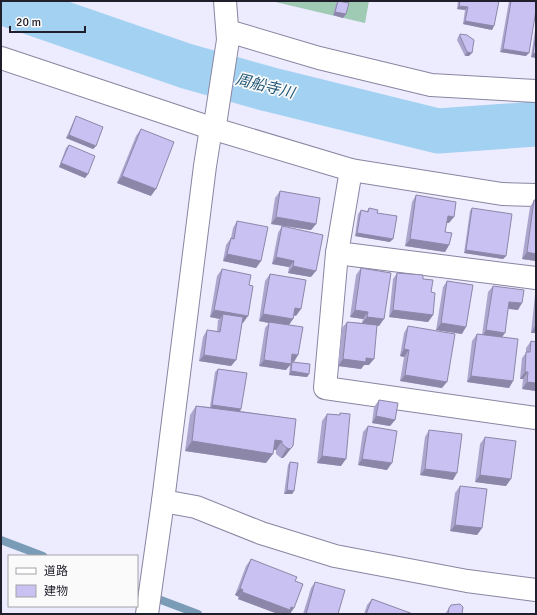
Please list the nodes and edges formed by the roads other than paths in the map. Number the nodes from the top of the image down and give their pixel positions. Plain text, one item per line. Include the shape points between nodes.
1 (225, 1) edge
2 (228, 35) junction
3 (1, 58) edge
4 (536, 91) edge
5 (213, 123) junction
6 (351, 170) junction
7 (536, 195) edge
8 (337, 253) junction
9 (536, 278) edge
10 (536, 418) edge
11 (163, 501) junction
12 (536, 590) edge
13 (147, 614) edge

1 - 2 street
2 - 4 street via 431,85
2 - 5 street
3 - 5 street
5 - 6 street
5 - 11 street via 205,166
6 - 7 street via 502,194
6 - 8 street
8 - 9 street
8 - 10 street via 325,388
11 - 12 street via 196,507 261,533 334,556 467,581
11 - 13 street

